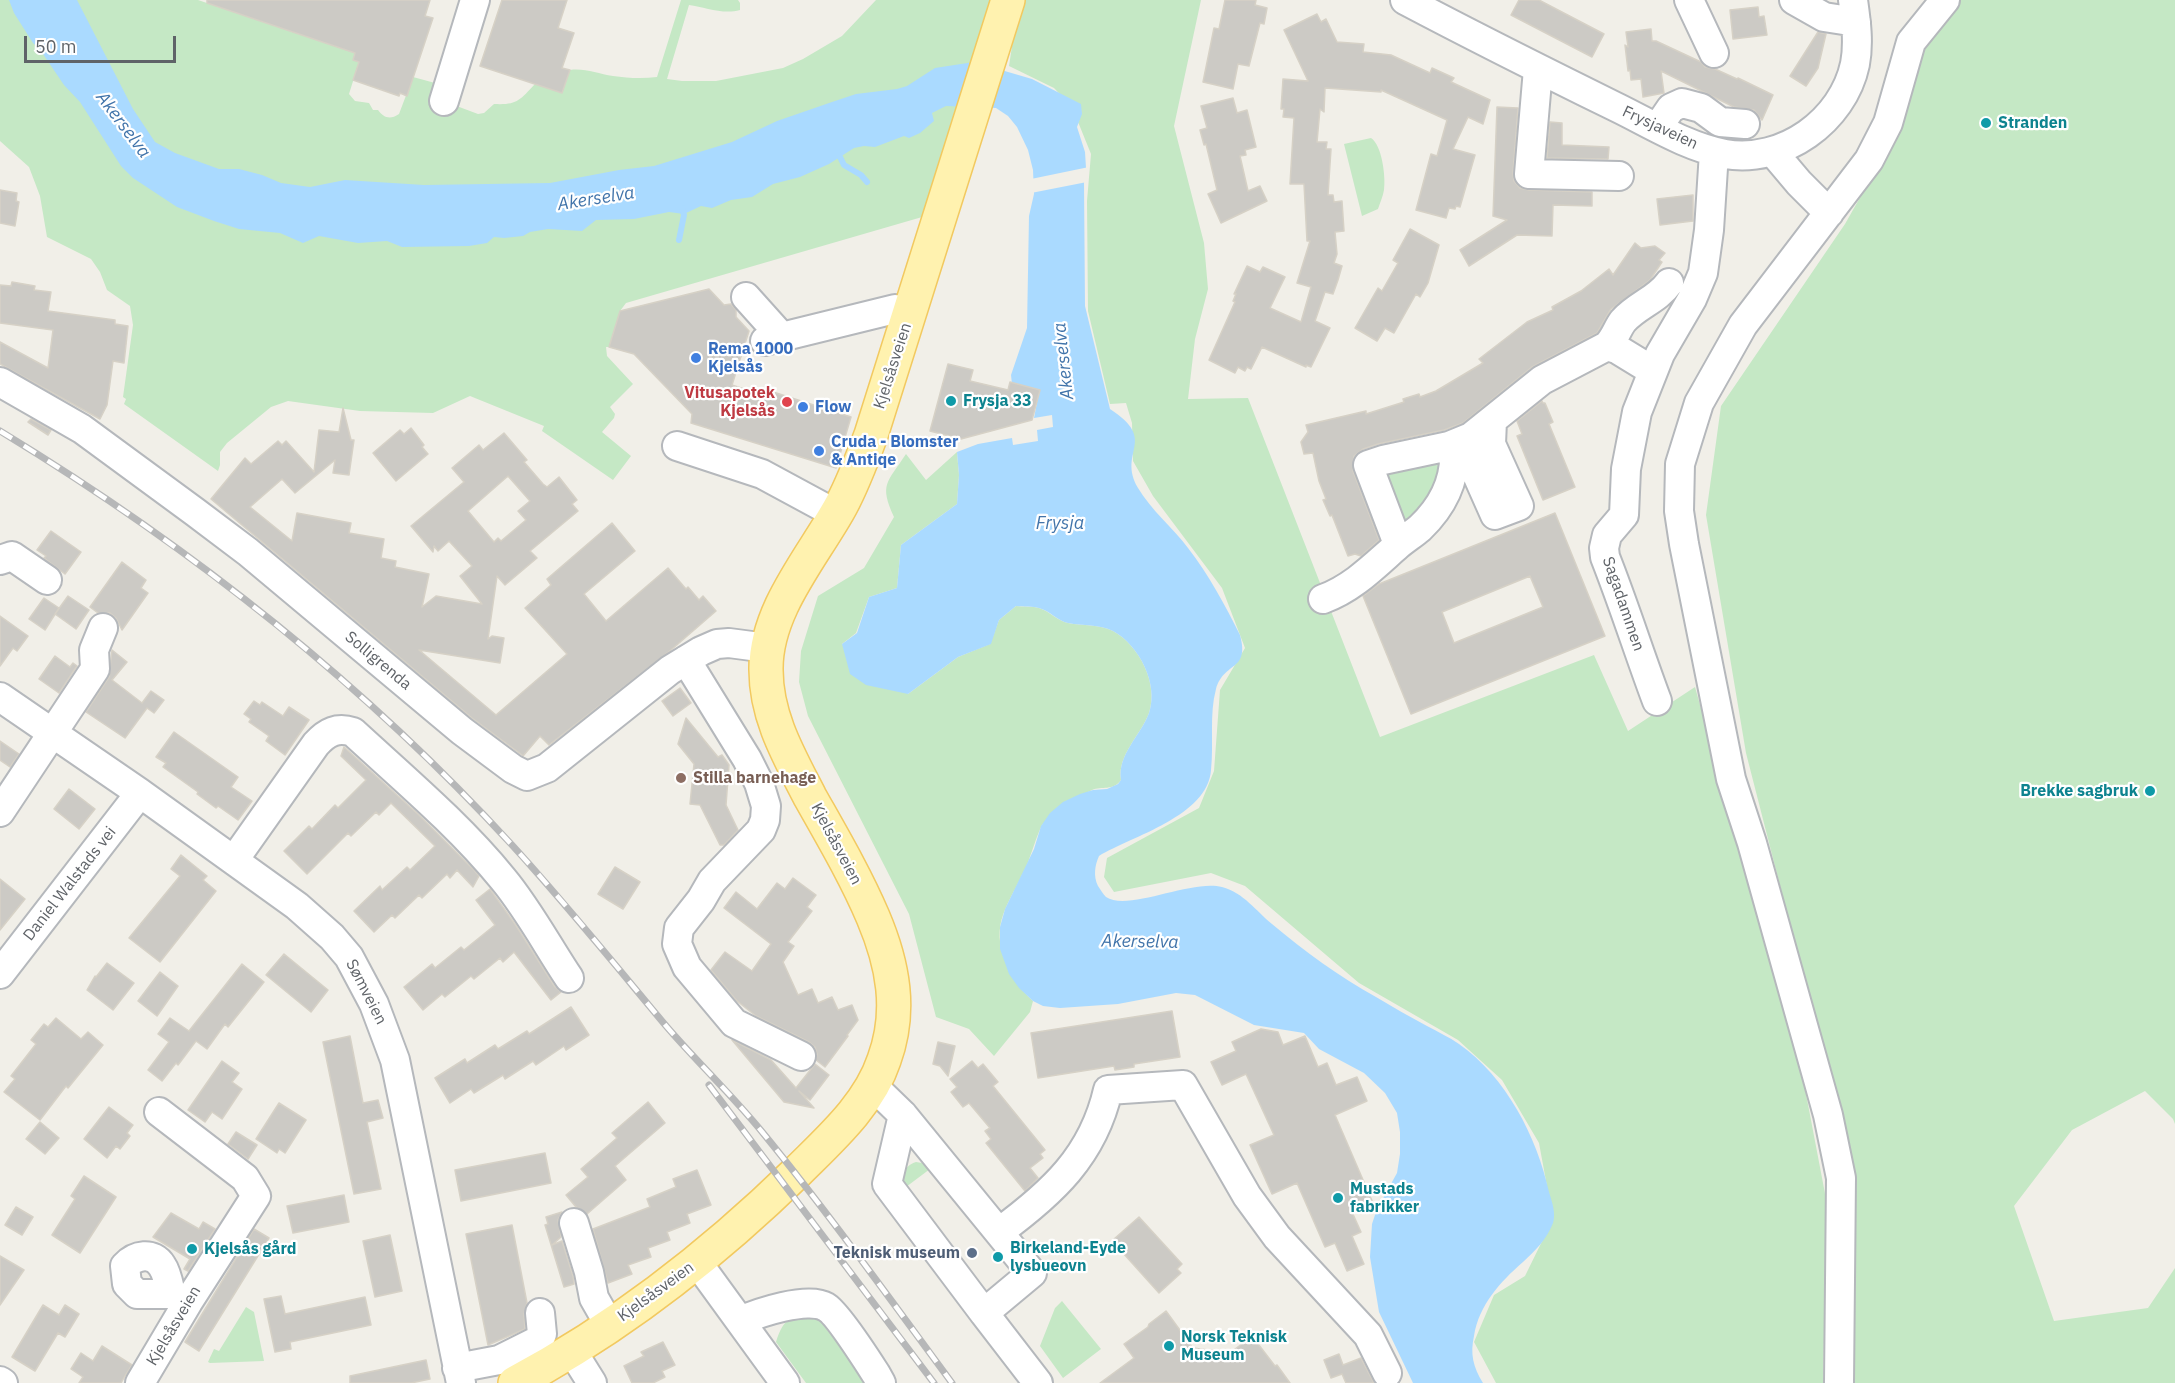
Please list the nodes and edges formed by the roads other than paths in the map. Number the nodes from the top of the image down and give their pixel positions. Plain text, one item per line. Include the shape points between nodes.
1 (475, 0) edge
2 (1008, 0) edge
3 (1405, 0) edge
4 (1689, 0) edge
5 (1794, 0) edge
6 (1946, 0) edge
7 (1855, 11) edge
8 (1714, 53) dead end
9 (1538, 69) junction
10 (444, 101) dead end
11 (1745, 124) dead end
12 (1658, 127) junction
13 (1772, 151) junction
14 (1714, 152) junction
15 (1618, 176) dead end
16 (1830, 213) junction
17 (1669, 283) dead end
18 (746, 297) dead end
19 (910, 313) junction
20 (1615, 349) junction
21 (1653, 371) junction
22 (0, 382) edge
23 (1552, 389) dead end
24 (1492, 420) junction
25 (1462, 441) junction
26 (677, 446) dead end
27 (836, 514) junction
28 (1398, 544) junction
29 (0, 560) edge
30 (47, 580) dead end
31 (1323, 599) dead end
32 (103, 628) dead end
33 (767, 648) junction
34 (686, 660) junction
35 (0, 697) edge
36 (1657, 701) dead end
37 (53, 733) junction
38 (140, 793) junction
39 (0, 812) edge
40 (234, 860) junction
41 (0, 974) edge
42 (569, 978) dead end
43 (801, 1056) dead end
44 (872, 1085) junction
45 (159, 1112) dead end
46 (903, 1115) junction
47 (574, 1223) dead end
48 (999, 1232) junction
49 (698, 1262) junction
50 (984, 1312) junction
51 (540, 1313) dead end
52 (740, 1322) junction
53 (610, 1326) junction
54 (572, 1351) junction
55 (1387, 1373) dead end
56 (459, 1375) edge
57 (140, 1383) edge
58 (515, 1383) edge
59 (592, 1383) edge
60 (785, 1383) edge
61 (881, 1383) edge
62 (1038, 1383) edge
63 (1839, 1383) edge

1 - 10 street
2 - 19 main road, Kjelsåsveien
3 - 9 street, Frysjaveien
4 - 8 street
5 - 7 street via 1824,17
6 - 16 street via 1911,42 1888,123 1857,178
7 - 13 street, Frysjaveien via 1854,65 1834,108 1806,135
9 - 12 street, Frysjaveien
9 - 15 street via 1528,174
11 - 12 street via 1720,122 1701,108 1682,103 1671,108
12 - 14 street, Frysjaveien
13 - 14 street, Frysjaveien via 1743,155
13 - 16 street
14 - 21 street, Sagadammen via 1703,273
16 - 63 street via 1743,325 1709,384 1685,444 1678,492 1684,544 1731,779 1828,1115 1841,1178
17 - 20 street via 1657,297 1622,322
18 - 19 street via 773,338 895,309
19 - 27 main road, Kjelsåsveien via 871,435
20 - 21 street
20 - 23 street
20 - 24 street via 1542,380
21 - 36 street, Sagadammen via 1632,434 1624,515 1607,535 1604,548
22 - 34 street, Solligrenda via 82,429 248,552 462,731 527,776 547,768
24 - 25 street
24 - 25 street via 1491,444 1519,506 1495,515
25 - 28 street via 1454,450 1455,465 1442,500 1419,530
25 - 28 street via 1368,465
26 - 27 street via 762,474
27 - 33 main road, Kjelsåsveien via 784,604
28 - 31 street via 1352,585
29 - 30 street via 12,556
32 - 37 street via 94,650 94,669
33 - 34 street, Solligrenda via 717,644
33 - 44 main road, Kjelsåsveien via 766,691 778,734 860,887 885,947 892,976 894,1023 883,1064
34 - 43 street via 747,759 766,806 760,830 712,881 680,928 677,944 687,967 734,1023
35 - 37 street, Sømveien
37 - 38 street, Sømveien
37 - 39 street
38 - 40 street, Sømveien
38 - 41 street, Daniel Walstads vei
40 - 42 street via 316,744 330,732 353,732 485,858 505,881
40 - 56 street, Sømveien via 332,937 349,957 374,1004 398,1069
44 - 46 street
44 - 49 main road, Kjelsåsveien via 824,1145
45 - 57 street, Kjelsåsveien via 245,1178 256,1196 179,1298
46 - 48 street
46 - 50 street via 887,1184
47 - 53 street via 594,1298
48 - 50 street via 1032,1273
48 - 55 street via 1065,1176 1093,1135 1108,1090 1183,1085 1247,1196 1277,1237 1368,1335
49 - 52 street
49 - 53 main road, Kjelsåsveien
50 - 62 street
51 - 56 street via 539,1340
52 - 60 street
52 - 61 street via 766,1310 811,1303 826,1307
53 - 54 main road, Kjelsåsveien
54 - 58 main road, Kjelsåsveien
54 - 59 street

